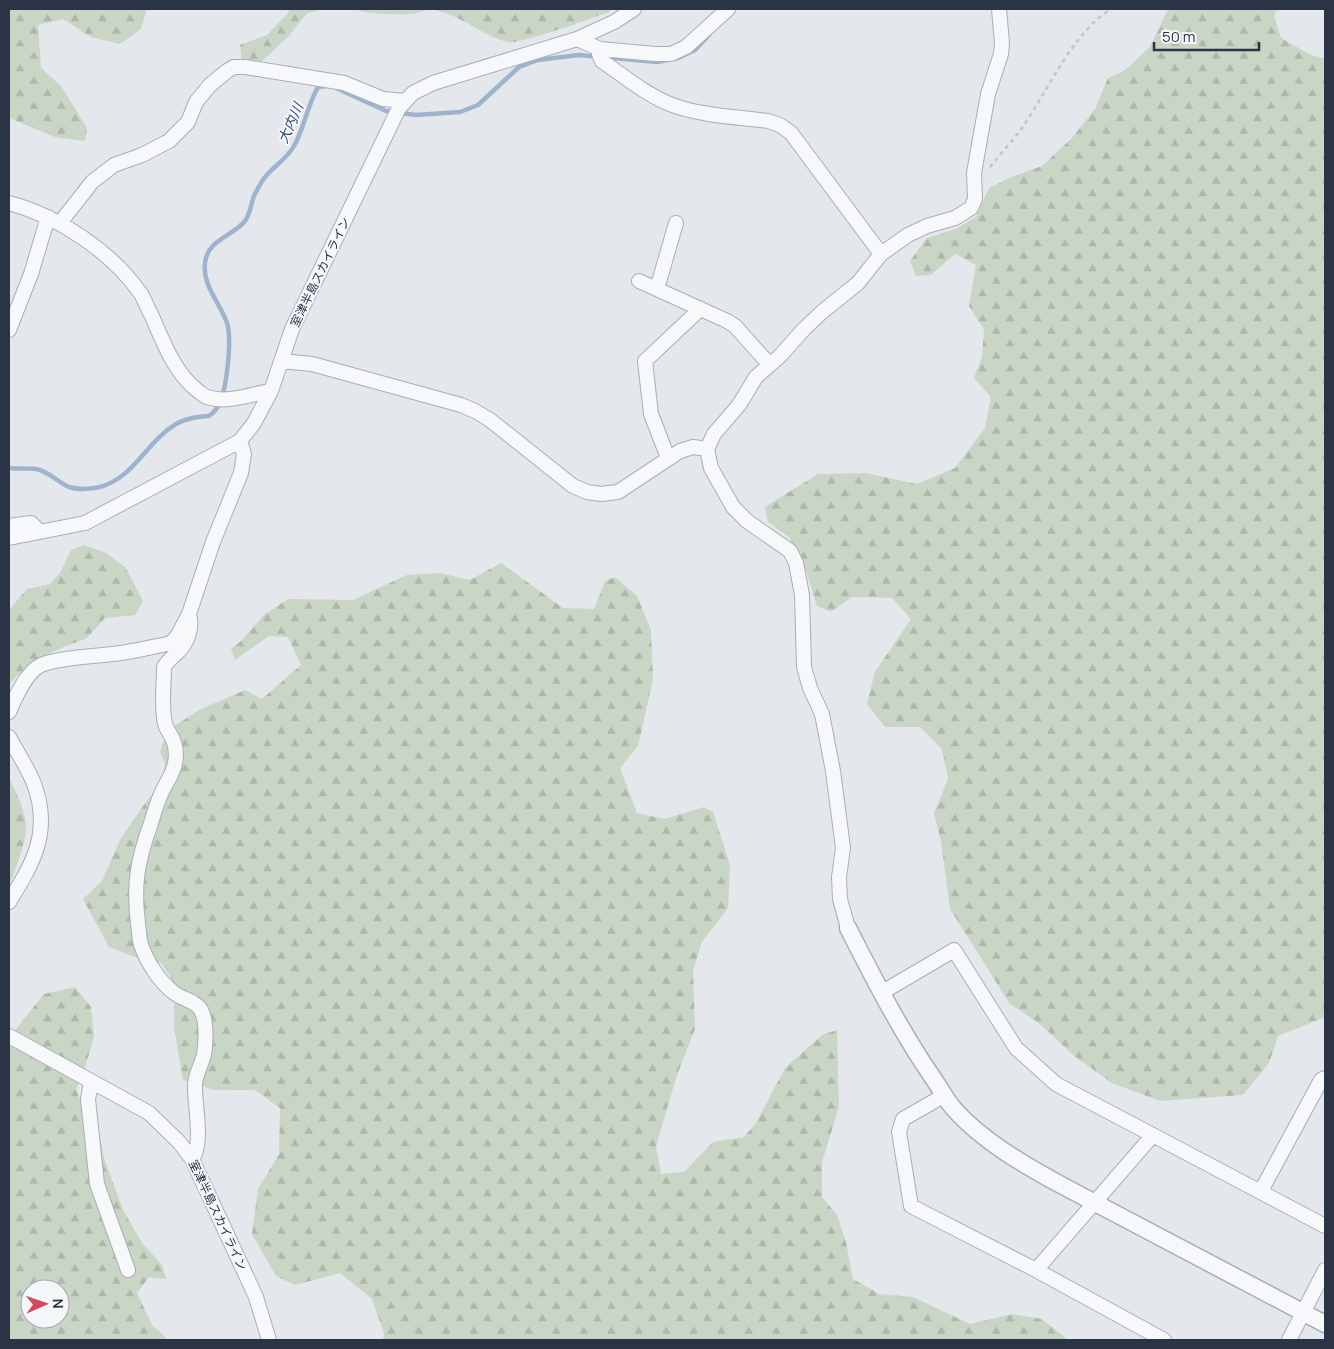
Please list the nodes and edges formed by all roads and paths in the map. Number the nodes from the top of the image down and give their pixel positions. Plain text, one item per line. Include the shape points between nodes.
1 (634, 9) edge
2 (728, 9) edge
3 (999, 9) edge
4 (1111, 9) edge
5 (577, 40) junction
6 (600, 54) junction
7 (404, 101) junction
8 (975, 185) junction
9 (9, 203) edge
10 (54, 220) junction
11 (676, 223) dead end
12 (881, 254) junction
13 (639, 281) dead end
14 (657, 289) junction
15 (699, 308) junction
16 (9, 330) edge
17 (281, 361) junction
18 (769, 364) junction
19 (271, 391) junction
20 (240, 441) junction
21 (707, 449) junction
22 (668, 458) junction
23 (9, 526) edge
24 (39, 531) junction
25 (9, 538) edge
26 (189, 614) junction
27 (9, 712) edge
28 (9, 737) edge
29 (9, 902) edge
30 (848, 928) joint
31 (881, 992) junction
32 (9, 1036) edge
33 (1325, 1078) edge
34 (90, 1082) junction
35 (945, 1095) junction
36 (1154, 1135) junction
37 (192, 1159) junction
38 (1261, 1191) junction
39 (1095, 1202) junction
40 (1325, 1226) edge
41 (128, 1270) dead end
42 (1036, 1270) junction
43 (1325, 1270) edge
44 (1303, 1313) junction
45 (1325, 1324) edge
46 (269, 1340) edge
47 (1164, 1340) edge
48 (1289, 1340) edge

1 - 5 street, 室津半島スカイライン
2 - 6 street via 686,47 671,54
3 - 8 street via 1002,43 988,94 974,173
4 - 8 path via 1080,36 1023,126 983,180
5 - 6 street
5 - 7 street, 室津半島スカイライン via 433,83
6 - 12 street via 651,94 673,105 780,125 791,133
7 - 10 street via 383,99 344,83 234,67 210,85 196,102 181,131 99,176
7 - 17 street, 室津半島スカイライン via 292,329
8 - 12 street via 971,208 955,218 908,235
9 - 10 street
10 - 16 street
10 - 19 street via 90,243 123,272 142,295 162,340 188,383 207,397 227,400
11 - 14 street
12 - 18 street via 858,283 822,312
13 - 14 street
14 - 15 street
15 - 18 street via 735,326
15 - 22 street via 644,362 651,414
17 - 19 street, 室津半島スカイライン
17 - 22 street via 312,364 475,411 573,486 587,492 618,492
18 - 21 street via 714,434
19 - 20 street, 室津半島スカイライン
20 - 24 street, 室津半島スカイライン via 85,523
20 - 26 street via 244,454 241,473
21 - 22 street via 693,447
21 - 30 street via 711,468 733,507 790,551 796,563 802,595 804,667 822,714 834,770 843,848 840,900
23 - 24 street via 31,523
24 - 25 street, 室津半島スカイライン
26 - 27 street via 178,635 167,644 41,665 31,673
26 - 37 street via 190,626 185,645 164,667 165,726 176,747 175,763 142,847 137,870 136,909 141,944 148,960 173,992 198,1005 202,1013 204,1053 195,1085 197,1144
28 - 29 street via 34,784 42,817 37,850
30 - 31 street
31 - 35 street via 915,1052
31 - 36 street via 954,950 1016,1048 1056,1084
32 - 34 street, 室津半島スカイライン
33 - 38 street
34 - 37 street, 室津半島スカイライン via 149,1114 180,1142
34 - 41 street via 88,1099 97,1184
35 - 39 street via 954,1109 987,1139 1029,1167
35 - 42 street via 903,1119 899,1132 912,1206
36 - 38 street
36 - 39 street
37 - 46 street, 室津半島スカイライン via 256,1297
38 - 40 street
39 - 42 street
39 - 44 street
42 - 47 street
43 - 44 street
44 - 45 street
44 - 48 street

